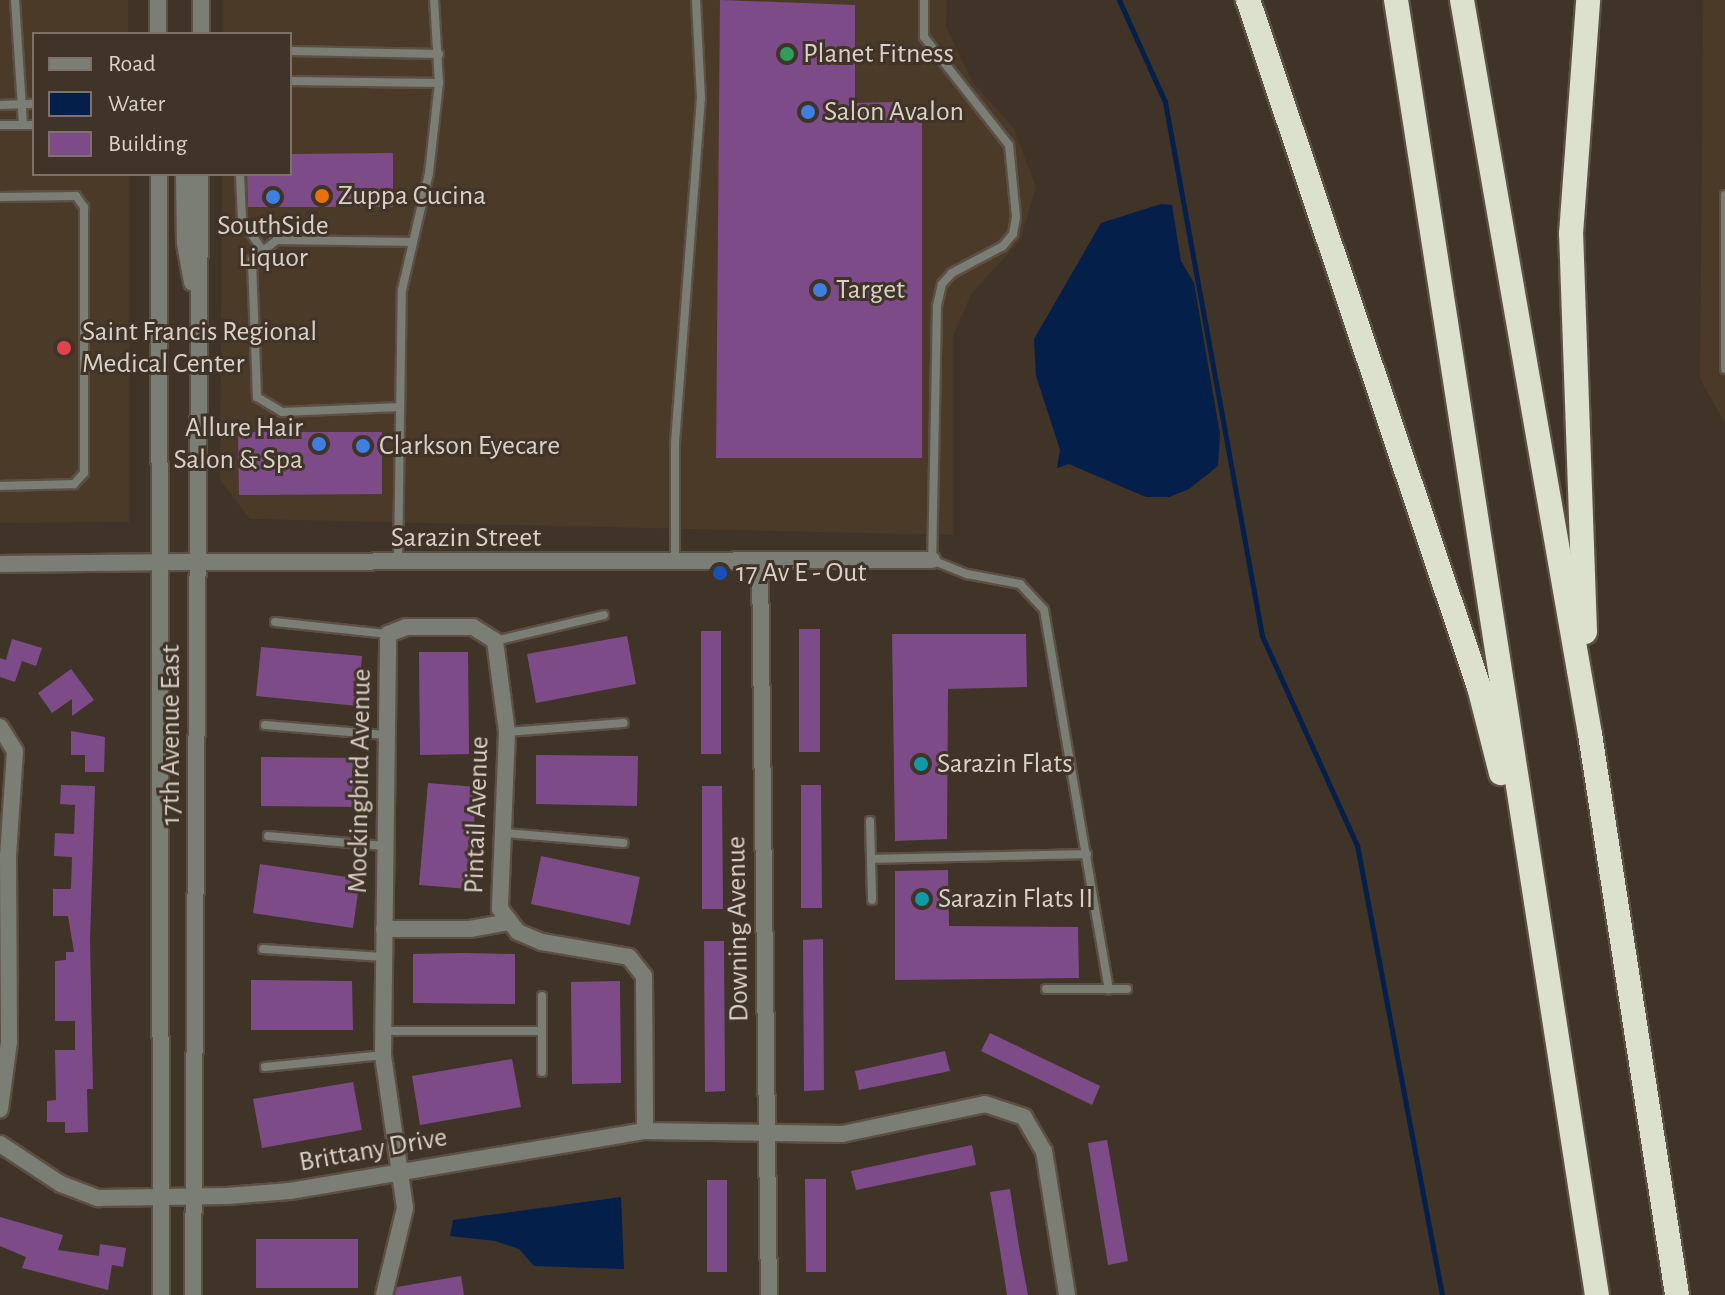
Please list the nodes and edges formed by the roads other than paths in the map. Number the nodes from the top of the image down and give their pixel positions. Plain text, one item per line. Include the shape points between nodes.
1 (15, 0) edge
2 (158, 0) edge
3 (201, 0) edge
4 (434, 0) edge
5 (696, 0) edge
6 (924, 0) edge
7 (1248, 0) edge
8 (1396, 0) edge
9 (1462, 0) edge
10 (1588, 0) edge
11 (203, 31) edge
12 (158, 32) edge
13 (292, 51) edge
14 (439, 54) junction
15 (292, 81) edge
16 (439, 83) junction
17 (23, 104) junction
18 (32, 104) edge
19 (0, 105) edge
20 (0, 125) edge
21 (23, 125) junction
22 (32, 125) edge
23 (159, 176) edge
24 (184, 176) edge
25 (200, 176) edge
26 (240, 176) edge
27 (1725, 195) edge
28 (0, 197) edge
29 (413, 242) junction
30 (261, 248) junction
31 (199, 315) junction
32 (1725, 369) edge
33 (400, 407) junction
34 (0, 486) edge
35 (932, 560) junction
36 (162, 562) junction
37 (196, 562) junction
38 (760, 562) junction
39 (675, 563) junction
40 (0, 564) edge
41 (398, 564) junction
42 (604, 615) dead end
43 (275, 622) dead end
44 (388, 634) junction
45 (495, 641) junction
46 (624, 723) dead end
47 (265, 725) dead end
48 (0, 727) edge
49 (507, 732) junction
50 (1590, 734) junction
51 (386, 735) junction
52 (870, 821) dead end
53 (505, 833) junction
54 (268, 836) dead end
55 (624, 843) dead end
56 (385, 846) junction
57 (1087, 854) junction
58 (871, 859) junction
59 (872, 900) dead end
60 (508, 922) junction
61 (384, 929) junction
62 (263, 949) dead end
63 (383, 957) junction
64 (1046, 989) dead end
65 (1109, 989) junction
66 (1127, 989) dead end
67 (542, 996) dead end
68 (383, 1031) junction
69 (542, 1031) junction
70 (383, 1055) junction
71 (265, 1067) dead end
72 (542, 1072) dead end
73 (1566, 1104) junction
74 (0, 1109) edge
75 (645, 1131) junction
76 (767, 1134) junction
77 (0, 1144) edge
78 (399, 1172) junction
79 (161, 1198) junction
80 (193, 1198) junction
81 (161, 1295) edge
82 (193, 1295) edge
83 (384, 1295) edge
84 (769, 1295) edge
85 (1067, 1295) edge
86 (1597, 1295) edge
87 (1677, 1295) edge

1 - 17 lane
2 - 12 street
3 - 11 street
4 - 14 lane
5 - 39 lane via 702,84 675,443
6 - 35 lane via 924,37 1009,145 1016,217 1013,234 1003,246 952,273 942,284 937,306
7 - 73 highway via 1479,687 1519,845
8 - 73 highway
9 - 50 highway
10 - 50 highway via 1571,234
13 - 14 lane
14 - 16 lane
15 - 16 lane
16 - 29 lane via 429,173
17 - 18 lane
17 - 19 lane
17 - 21 lane
20 - 21 lane
21 - 22 lane
23 - 36 street, 17th Avenue East
24 - 31 street via 185,243
25 - 31 street, 17th Avenue East
26 - 30 lane via 242,220
27 - 32 lane
28 - 34 lane via 76,196 84,207 84,473 74,484
29 - 30 lane via 277,240
29 - 33 lane via 402,290
30 - 33 lane via 252,260 257,397 282,412
31 - 37 street, 17th Avenue East
33 - 41 lane
35 - 38 street, Sarazin Street
35 - 57 lane via 967,574 1020,584 1044,610
36 - 37 street, Sarazin Street
36 - 40 street, Sarazin Street
36 - 79 street, 17th Avenue East
37 - 41 street, Sarazin Street
37 - 80 street, 17th Avenue East
38 - 39 street, Sarazin Street
38 - 76 street, Downing Avenue
39 - 41 street, Sarazin Street
42 - 45 lane
43 - 44 lane
44 - 45 street via 406,627 473,627
44 - 51 street, Mockingbird Avenue
45 - 49 street, Pintail Avenue
46 - 49 lane
47 - 51 lane
48 - 74 street via 15,751 15,768 8,856 8,1057
49 - 53 street, Pintail Avenue
50 - 87 highway
51 - 56 street, Mockingbird Avenue
52 - 58 lane
53 - 55 lane
53 - 60 street, Pintail Avenue via 500,909
54 - 56 lane
56 - 61 street, Mockingbird Avenue
57 - 58 lane
57 - 65 lane
58 - 59 lane
60 - 61 street, Mockingbird Avenue via 470,929
60 - 75 street, Pintail Avenue via 542,942 629,957 644,976
61 - 63 street, Mockingbird Avenue
62 - 63 lane
63 - 68 street, Mockingbird Avenue
64 - 65 lane
65 - 66 lane
67 - 69 lane
68 - 69 lane
68 - 70 street, Mockingbird Avenue
69 - 72 lane
70 - 71 lane
70 - 78 street, Mockingbird Avenue
73 - 86 highway
75 - 76 street, Brittany Drive
75 - 78 street, Brittany Drive
76 - 84 street, Downing Avenue
76 - 85 street, Brittany Drive via 842,1134 985,1104 1024,1117 1044,1151
77 - 79 street, Brittany Drive via 78,1192 98,1198
78 - 80 street, Brittany Drive via 290,1191
78 - 83 street, Mockingbird Avenue via 405,1208
79 - 80 street, Brittany Drive
79 - 81 street, 17th Avenue East
80 - 82 street, 17th Avenue East

